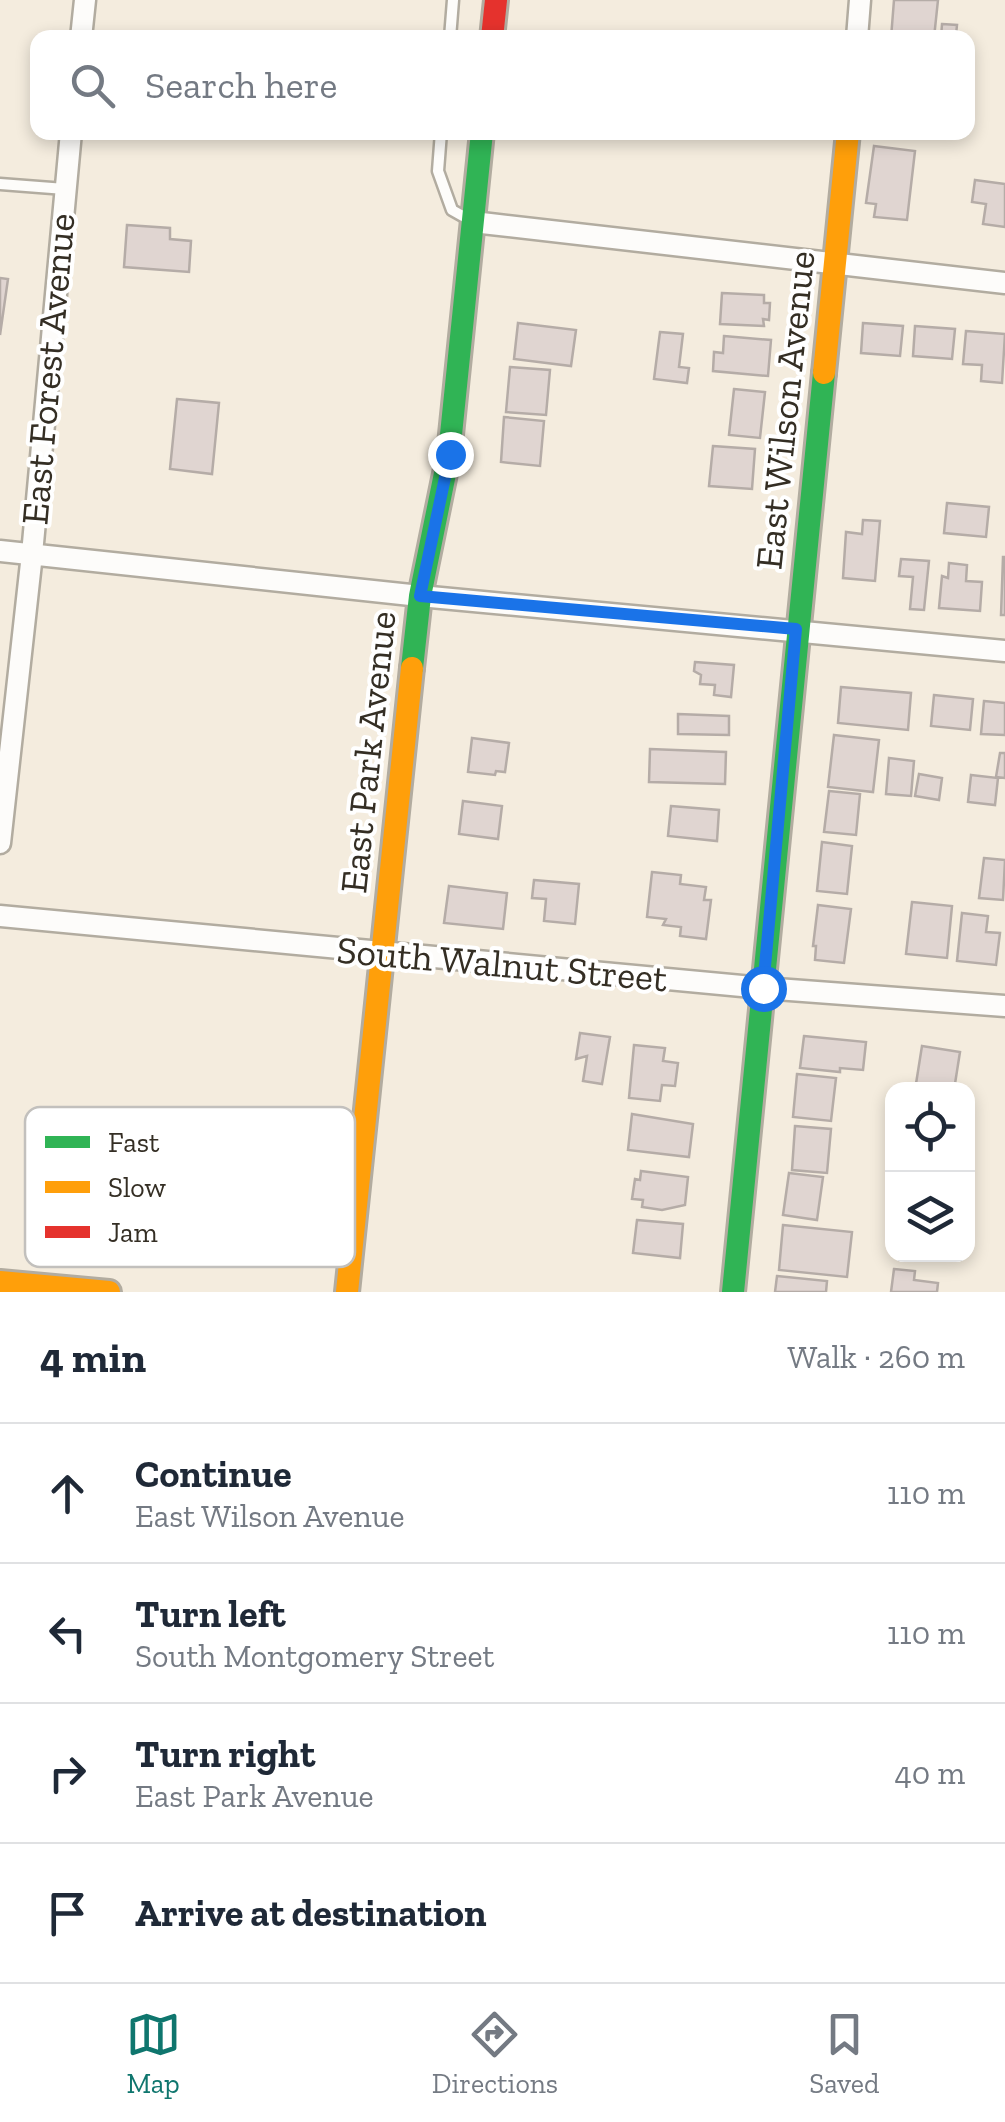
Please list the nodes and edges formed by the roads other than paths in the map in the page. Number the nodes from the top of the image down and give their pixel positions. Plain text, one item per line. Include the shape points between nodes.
1 (85, 0) edge
2 (454, 0) edge
3 (496, 0) edge
4 (860, 0) edge
5 (82, 30) edge
6 (451, 30) edge
7 (493, 30) edge
8 (858, 30) edge
9 (70, 140) edge
10 (441, 140) edge
11 (481, 140) edge
12 (847, 140) edge
13 (0, 184) edge
14 (65, 189) junction
15 (473, 222) junction
16 (836, 265) junction
17 (1005, 283) edge
18 (0, 551) edge
19 (32, 554) junction
20 (420, 596) junction
21 (796, 629) junction
22 (1005, 651) edge
23 (0, 843) edge
24 (0, 916) edge
25 (381, 952) junction
26 (763, 988) junction
27 (1005, 1006) edge
28 (355, 1212) edge
29 (350, 1267) edge
30 (0, 1282) edge
31 (108, 1292) edge
32 (347, 1292) edge
33 (734, 1292) edge

1 - 5 street
2 - 6 lane
3 - 7 street
4 - 8 street
9 - 14 street, East Forest Avenue
10 - 15 lane via 438,172 452,210
11 - 15 street, East Park Avenue
12 - 16 street, East Wilson Avenue
13 - 14 lane
14 - 19 street, East Forest Avenue
15 - 16 street
15 - 20 street, East Park Avenue via 450,454
16 - 17 street
16 - 21 street, East Wilson Avenue
18 - 19 street
19 - 20 street
19 - 23 street, East Forest Avenue
20 - 21 street
20 - 25 street, East Park Avenue
21 - 22 street
21 - 26 street, East Wilson Avenue
24 - 25 street, South Walnut Street
25 - 26 street, South Walnut Street
25 - 28 street, East Park Avenue
26 - 27 street, South Walnut Street
26 - 33 street, East Wilson Avenue
29 - 32 street, East Park Avenue
30 - 31 street

